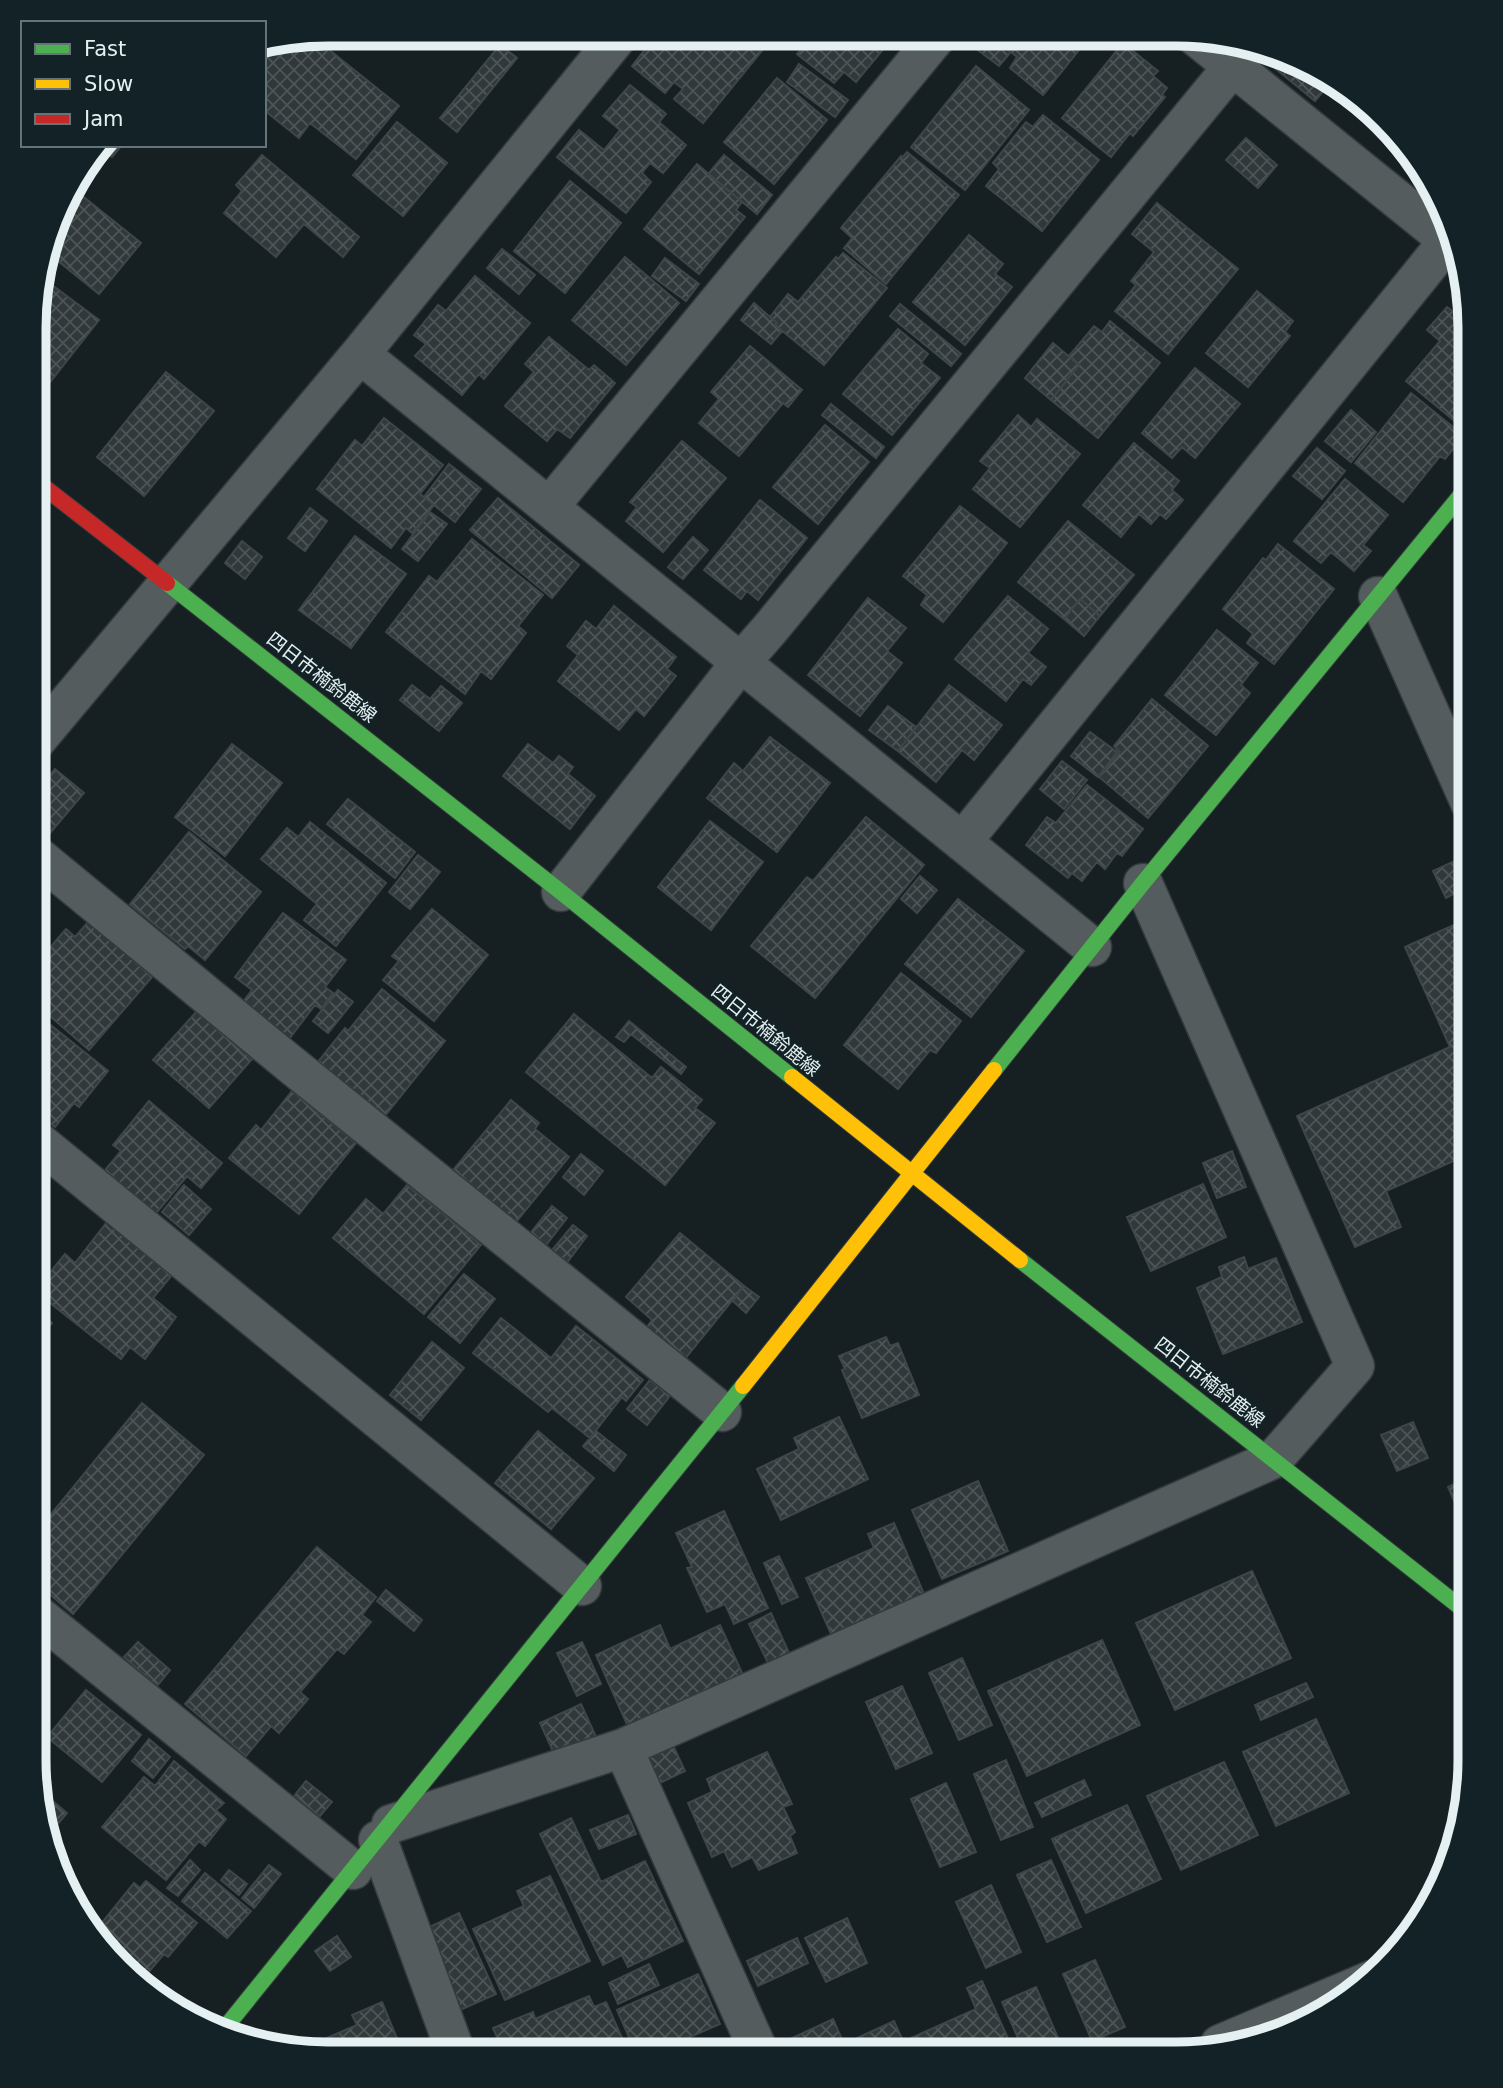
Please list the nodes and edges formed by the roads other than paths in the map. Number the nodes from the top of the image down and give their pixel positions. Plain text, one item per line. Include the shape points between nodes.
1 (610, 46) edge
2 (929, 46) edge
3 (1210, 48) edge
4 (1233, 66) junction
5 (1443, 237) edge
6 (1446, 246) edge
7 (360, 354) junction
8 (46, 489) edge
9 (1458, 499) edge
10 (548, 507) junction
11 (167, 583) junction
12 (1378, 596) junction
13 (741, 662) junction
14 (46, 729) edge
15 (1458, 778) edge
16 (962, 842) junction
17 (46, 862) edge
18 (1143, 883) junction
19 (562, 892) junction
20 (1092, 947) junction
21 (46, 1148) edge
22 (912, 1174) junction
23 (722, 1412) junction
24 (1275, 1459) junction
25 (582, 1586) junction
26 (1458, 1605) edge
27 (46, 1622) edge
28 (623, 1748) junction
29 (384, 1832) junction
30 (353, 1870) junction
31 (228, 2024) edge
32 (452, 2042) edge
33 (755, 2042) edge

1 - 7 street
2 - 10 street
3 - 4 street
4 - 5 street
4 - 13 street
6 - 16 street
7 - 10 street
7 - 11 street
8 - 11 street, 四日市楠鈴鹿線
9 - 12 street
10 - 13 street
11 - 14 street
11 - 19 street, 四日市楠鈴鹿線
12 - 15 street
12 - 18 street
13 - 16 street
13 - 19 street
16 - 20 street
17 - 23 street
18 - 20 street
18 - 24 street via 1355,1366
19 - 22 street, 四日市楠鈴鹿線
20 - 22 street
21 - 25 street
22 - 23 street
22 - 24 street, 四日市楠鈴鹿線
23 - 25 street
24 - 26 street, 四日市楠鈴鹿線
24 - 28 street
25 - 29 street
27 - 30 street
28 - 29 street
28 - 33 street
29 - 30 street
29 - 32 street
30 - 31 street

